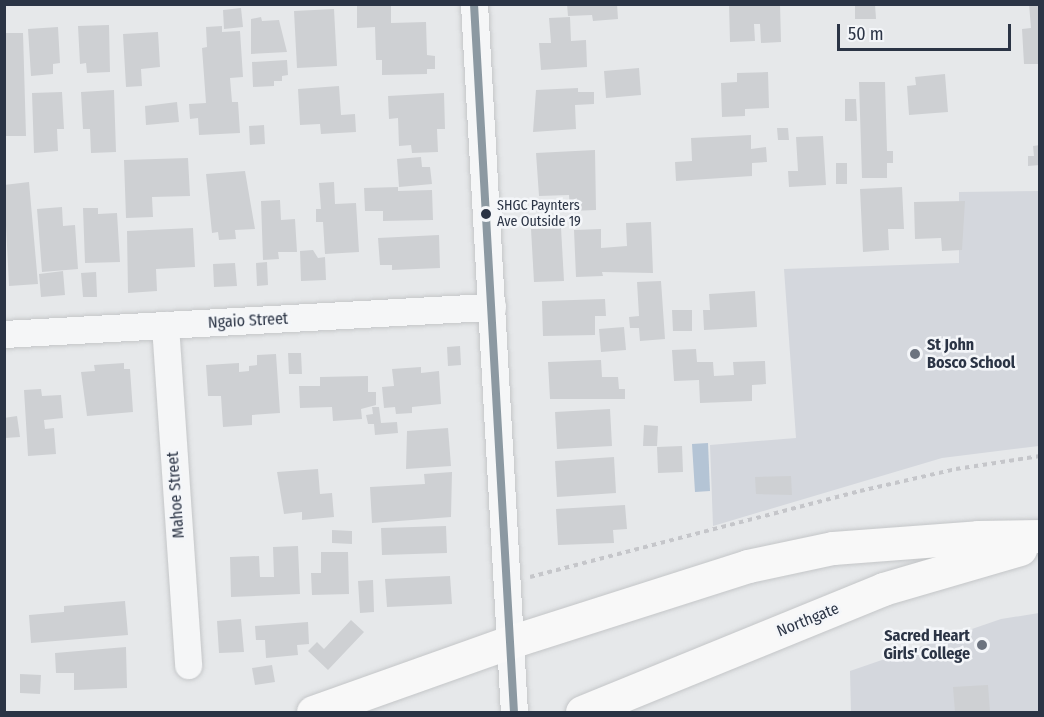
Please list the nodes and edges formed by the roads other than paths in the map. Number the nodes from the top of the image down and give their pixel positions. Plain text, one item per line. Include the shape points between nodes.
1 (474, 4) edge
2 (492, 308) junction
3 (165, 325) junction
4 (4, 334) edge
5 (1040, 536) edge
6 (1040, 545) edge
7 (510, 642) junction
8 (188, 665) dead end
9 (514, 707) edge
10 (313, 712) edge
11 (582, 712) edge

1 - 2 street
2 - 3 street, Ngaio Street
2 - 7 street
3 - 4 street, Ngaio Street
3 - 8 street, Mahoe Street
5 - 7 highway via 910,541 792,556 696,581
6 - 11 highway, Northgate via 883,589
7 - 9 street
7 - 10 highway

